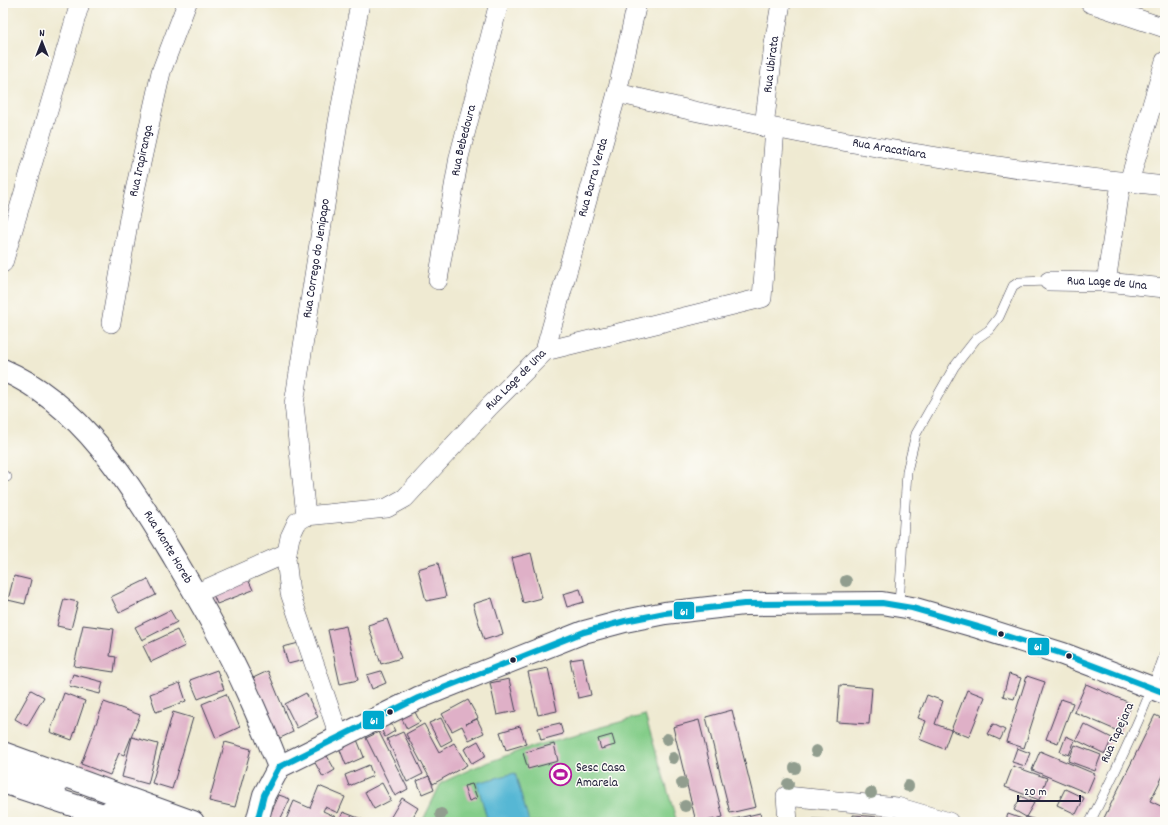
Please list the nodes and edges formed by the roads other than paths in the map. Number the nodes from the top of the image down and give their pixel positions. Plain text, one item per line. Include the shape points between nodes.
1 (80, 3) edge
2 (187, 3) edge
3 (360, 3) edge
4 (499, 3) edge
5 (638, 3) edge
6 (781, 3) edge
7 (1090, 3) edge
8 (1165, 28) edge
9 (1165, 61) edge
10 (616, 93) junction
11 (769, 128) junction
12 (1125, 183) junction
13 (1165, 186) edge
14 (3, 263) edge
15 (438, 280) dead end
16 (1049, 281) joint
17 (1106, 282) junction
18 (1165, 288) edge
19 (762, 298) joint
20 (111, 323) dead end
21 (545, 351) junction
22 (3, 370) edge
23 (306, 516) junction
24 (287, 553) junction
25 (195, 594) junction
26 (899, 606) junction
27 (1165, 653) edge
28 (1159, 691) edge
29 (339, 736) junction
30 (3, 752) edge
31 (3, 766) edge
32 (279, 767) junction
33 (3, 776) edge
34 (3, 782) edge
35 (896, 815) edge
36 (124, 822) edge
37 (144, 822) edge
38 (172, 822) edge
39 (193, 822) edge
40 (257, 822) edge
41 (788, 822) edge
42 (948, 822) edge
43 (1090, 822) edge

1 - 14 street
2 - 20 street, Rua Irapiranga via 161,72 129,218
3 - 23 street, Rua Corrego do Jenipapo via 338,122 294,404
4 - 15 street, Rua Bebedoura via 459,157
5 - 10 street, Rua Barra Verda
6 - 11 street, Rua Ubirata via 774,44
7 - 8 street
9 - 12 street
10 - 11 street, Rua Aracatiara
10 - 21 street, Rua Barra Verda
11 - 12 street, Rua Aracatiara via 1030,172
11 - 19 street, Rua Ubirata
12 - 13 street, Rua Aracatiara
12 - 17 street
16 - 17 street, Rua Lage de Una
16 - 26 lane via 1019,282 1013,286 999,317 989,330 976,339 954,367 916,434 907,471
17 - 18 street, Rua Lage de Una
19 - 21 street, Rua Lage de Una
21 - 23 street, Rua Lage de Una via 397,504 387,508
22 - 25 street, Rua Monte Horeb via 15,375 56,403 92,438 124,478
23 - 24 street via 298,522 290,537
24 - 25 street
24 - 29 street via 290,593
25 - 32 street, Rua Monte Horeb via 247,691
26 - 28 street via 978,626 1063,654
26 - 29 street via 882,603 744,604 665,613 625,621 584,632 418,698
27 - 28 lane, Rua Tapejara
28 - 43 lane, Rua Tapejara
29 - 32 street
30 - 39 street
31 - 38 street
32 - 40 street via 264,795
33 - 37 street
34 - 36 street
35 - 41 street via 786,796
35 - 42 street

